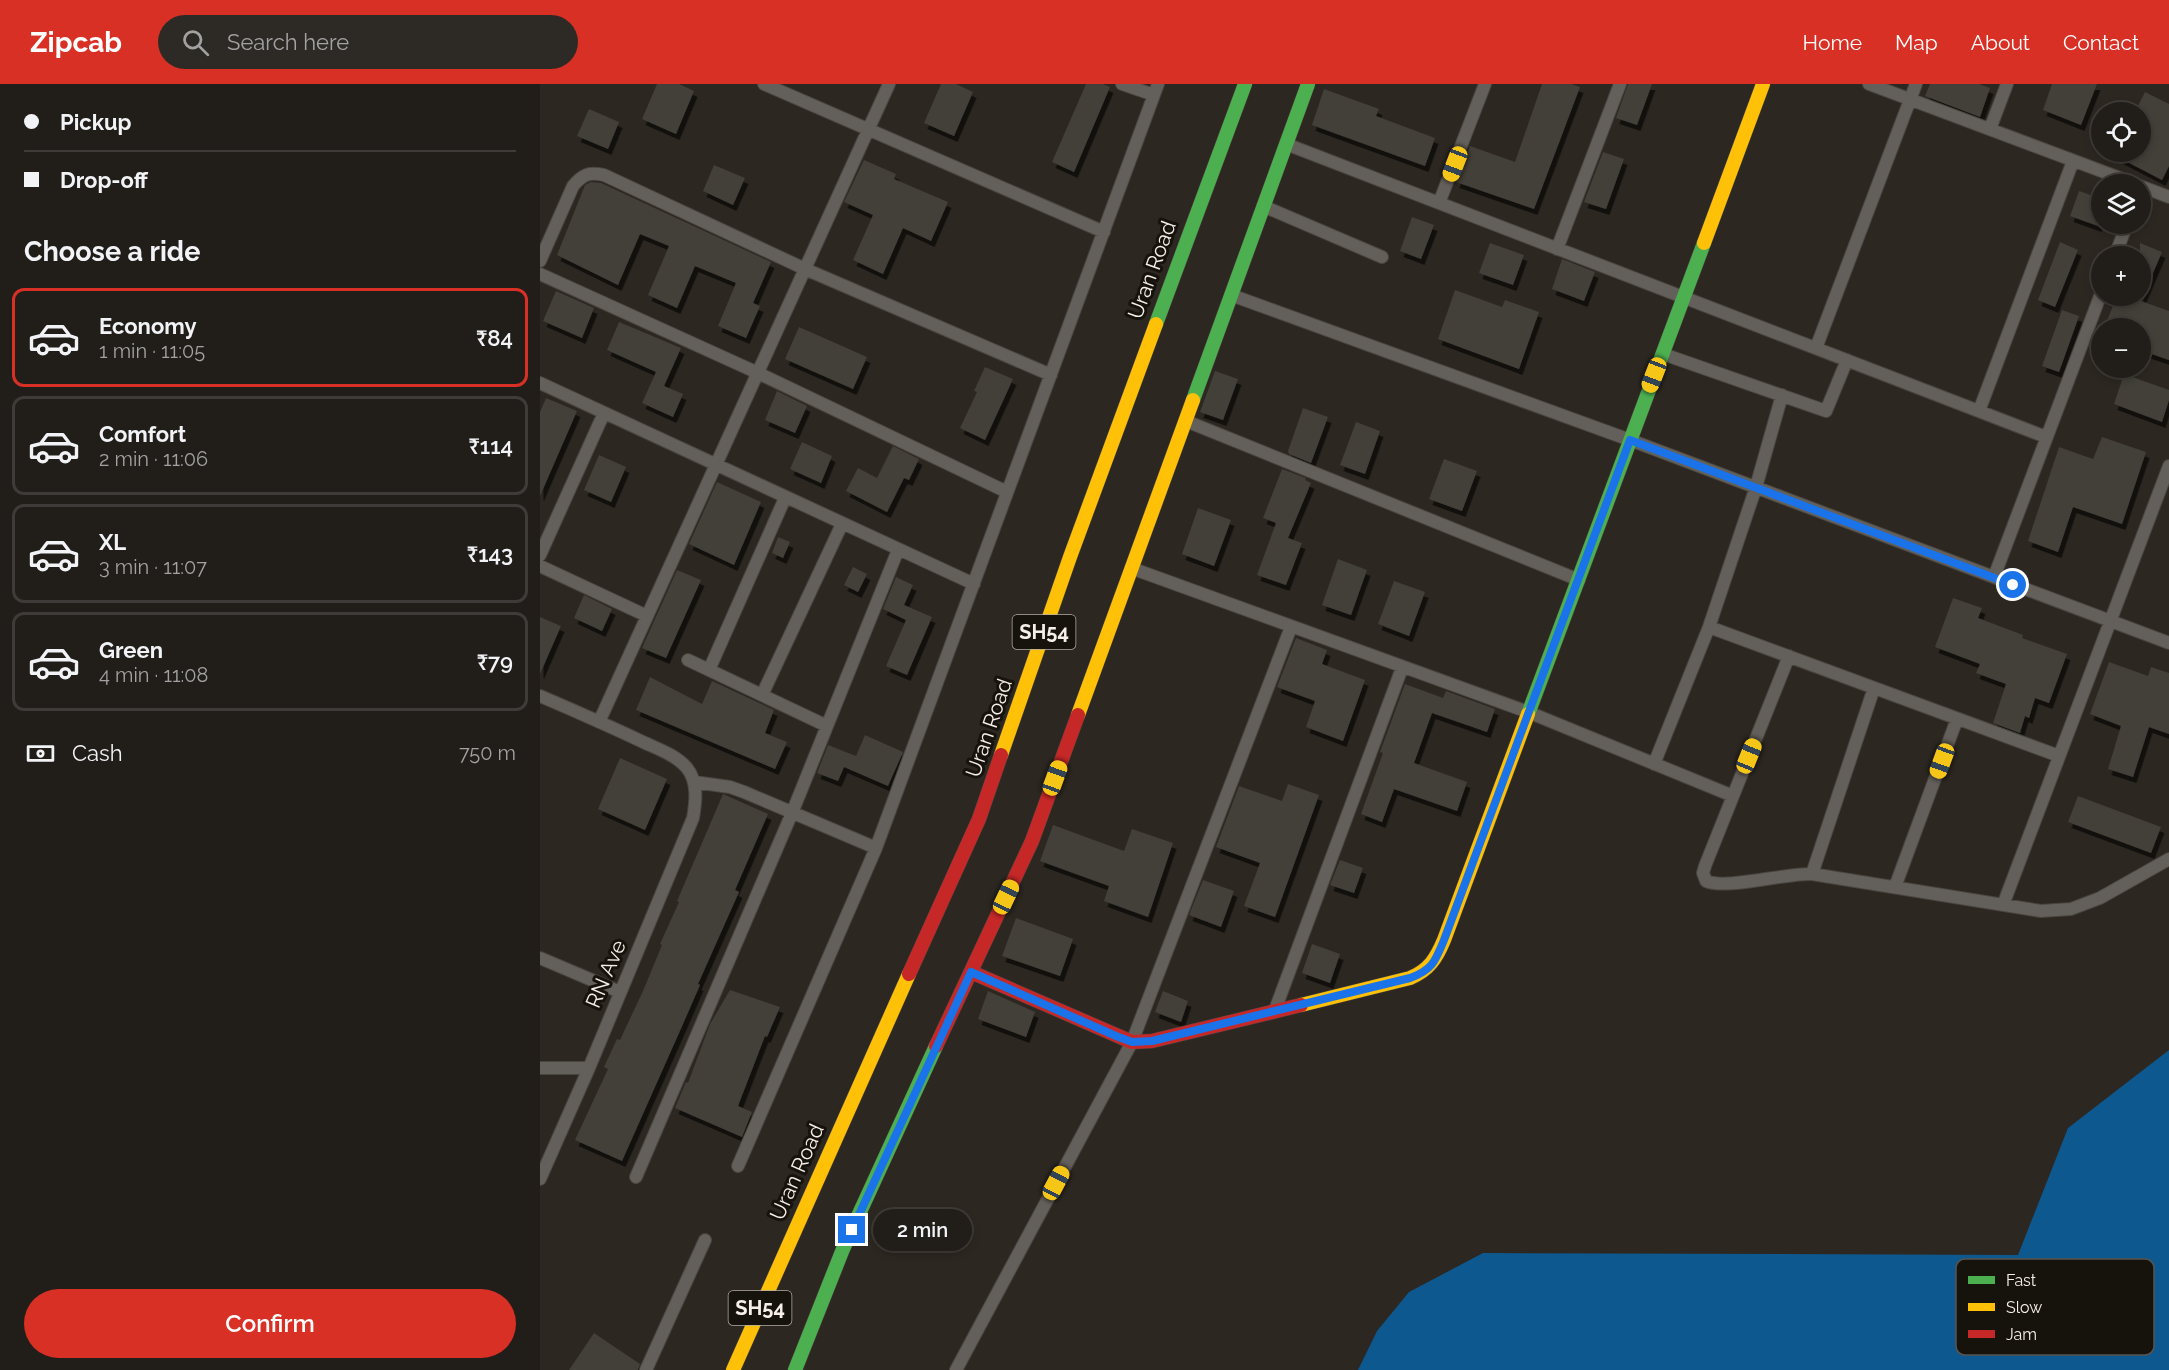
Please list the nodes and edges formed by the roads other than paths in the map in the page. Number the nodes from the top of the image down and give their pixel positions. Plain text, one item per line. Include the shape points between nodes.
1 (764, 84) edge
2 (889, 84) edge
3 (1122, 84) edge
4 (1245, 84) edge
5 (1308, 84) edge
6 (1485, 84) edge
7 (1620, 84) edge
8 (1762, 84) edge
9 (1869, 84) edge
10 (1916, 84) edge
11 (2007, 84) edge
12 (1156, 90) edge
13 (1910, 100) junction
14 (868, 129) junction
15 (1990, 129) junction
16 (1286, 144) junction
17 (2073, 161) junction
18 (2109, 174) edge
19 (2151, 191) edge
20 (2169, 197) edge
21 (1439, 203) junction
22 (1263, 206) junction
23 (1104, 232) junction
24 (1557, 249) junction
25 (1382, 257) dead end
26 (540, 261) edge
27 (805, 269) junction
28 (540, 274) edge
29 (1231, 295) junction
30 (1685, 296) junction
31 (2096, 306) edge
32 (1816, 348) junction
33 (1663, 354) junction
34 (1847, 360) junction
35 (758, 373) junction
36 (1051, 375) junction
37 (540, 383) edge
38 (1782, 395) junction
39 (1979, 411) junction
40 (604, 413) junction
41 (1186, 421) junction
42 (2046, 437) junction
43 (1630, 440) junction
44 (716, 466) junction
45 (2169, 466) edge
46 (2165, 486) edge
47 (1756, 488) junction
48 (1007, 492) junction
49 (785, 498) junction
50 (842, 524) junction
51 (898, 550) junction
52 (540, 555) edge
53 (540, 566) edge
54 (1131, 568) junction
55 (1994, 577) junction
56 (1579, 580) junction
57 (974, 584) junction
58 (647, 616) junction
59 (2111, 621) junction
60 (1291, 627) junction
61 (1709, 627) junction
62 (2169, 643) edge
63 (1789, 656) junction
64 (688, 660) dead end
65 (1402, 668) junction
66 (709, 670) junction
67 (1874, 688) junction
68 (762, 695) junction
69 (540, 696) edge
70 (1528, 712) junction
71 (1957, 718) junction
72 (599, 722) junction
73 (827, 726) junction
74 (2059, 756) junction
75 (1653, 764) junction
76 (694, 782) junction
77 (1733, 796) junction
78 (792, 813) junction
79 (876, 848) junction
80 (2169, 859) edge
81 (1812, 874) junction
82 (1895, 887) junction
83 (2003, 905) junction
84 (540, 958) edge
85 (971, 972) junction
86 (620, 992) junction
87 (1275, 1010) junction
88 (1132, 1042) junction
89 (540, 1068) edge
90 (589, 1068) junction
91 (738, 1166) dead end
92 (636, 1178) dead end
93 (540, 1179) edge
94 (705, 1240) dead end
95 (646, 1370) edge
96 (734, 1370) edge
97 (795, 1370) edge
98 (956, 1370) edge

1 - 14 street
2 - 14 street
3 - 12 street
4 - 96 street, Uran Road / SH54 via 1070,557 980,819
5 - 16 street
6 - 21 street
7 - 24 street
8 - 30 street
9 - 13 street
10 - 13 street
11 - 15 street
12 - 23 street
13 - 15 street
13 - 32 street
14 - 23 street
14 - 27 street
15 - 17 street
16 - 21 street
16 - 22 street
17 - 18 street
17 - 39 street
19 - 20 street
21 - 24 street
22 - 25 street
22 - 29 street
23 - 36 street
24 - 30 street
26 - 27 street via 573,186 581,176 590,173 604,175
27 - 35 street
27 - 36 street
28 - 35 street
29 - 41 street
29 - 43 street
30 - 32 street
30 - 33 street
31 - 42 street
32 - 34 street
33 - 38 street
33 - 43 street
34 - 38 street via 1826,411
34 - 39 street
35 - 44 street
35 - 48 street
36 - 48 street
37 - 40 street
38 - 47 street
39 - 42 street
40 - 44 street
40 - 52 street
41 - 54 street
41 - 56 street
42 - 55 street
43 - 47 street
43 - 56 street
44 - 49 street
44 - 58 street
45 - 46 street
46 - 59 street
47 - 55 street
47 - 61 street
48 - 57 street
49 - 50 street
49 - 66 street
50 - 51 street
50 - 68 street
51 - 57 street
51 - 73 street
53 - 58 street
54 - 60 street
54 - 85 street via 1032,841
55 - 59 street
56 - 70 street
57 - 79 street
58 - 72 street
59 - 62 street
59 - 74 street
60 - 65 street
60 - 88 street
61 - 63 street
61 - 75 street
63 - 67 street
63 - 77 street
64 - 66 street
65 - 70 street
65 - 87 street
66 - 68 street
67 - 71 street
67 - 81 street
68 - 73 street
69 - 72 street
70 - 75 street
70 - 87 street via 1444,940 1426,972
71 - 74 street
71 - 82 street
72 - 76 street via 678,759
73 - 78 street
74 - 83 street
75 - 77 street
76 - 78 street via 730,788
76 - 86 street, RN Ave via 693,818
77 - 81 street via 1705,866 1706,881 1719,884
78 - 79 street
78 - 92 street
79 - 91 street
80 - 83 street via 2100,898 2071,909 2042,911
81 - 82 street
82 - 83 street
84 - 86 street
85 - 88 street
85 - 97 street via 843,1249
86 - 90 street, RN Ave
87 - 88 street via 1152,1041
88 - 98 street
89 - 90 street
90 - 93 street, RN Ave
94 - 95 street

